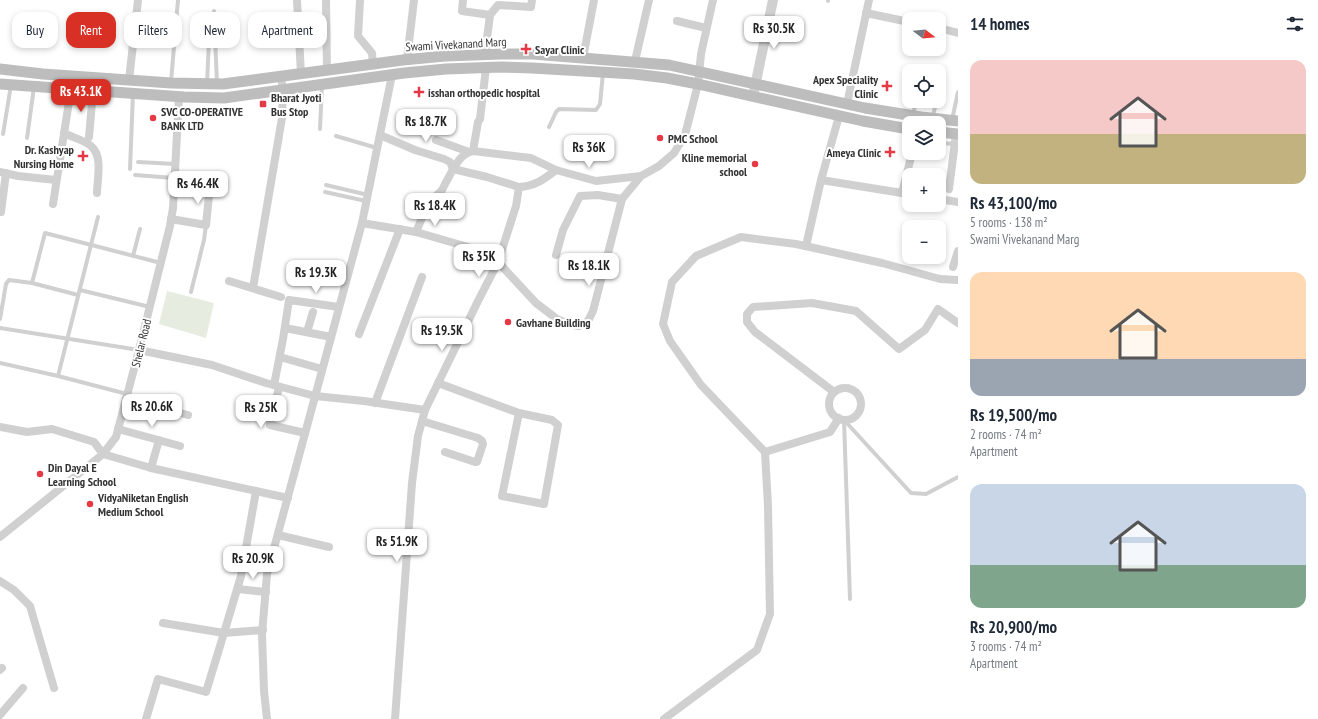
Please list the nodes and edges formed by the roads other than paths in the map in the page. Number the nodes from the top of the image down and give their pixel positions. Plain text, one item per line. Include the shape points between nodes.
1 (138, 0) edge
2 (178, 0) edge
3 (297, 0) edge
4 (326, 0) edge
5 (360, 0) edge
6 (414, 0) edge
7 (463, 0) edge
8 (532, 0) edge
9 (594, 0) edge
10 (649, 0) edge
11 (713, 0) edge
12 (773, 0) edge
13 (869, 0) edge
14 (214, 11) dead end
15 (866, 13) junction
16 (490, 15) junction
17 (677, 21) dead end
18 (902, 21) edge
19 (706, 28) junction
20 (946, 29) edge
21 (958, 32) edge
22 (210, 48) edge
23 (485, 54) junction
24 (583, 58) junction
25 (407, 59) junction
26 (635, 61) junction
27 (373, 64) junction
28 (486, 68) junction
29 (0, 70) edge
30 (327, 71) junction
31 (700, 71) junction
32 (603, 72) junction
33 (301, 74) junction
34 (392, 75) junction
35 (281, 77) junction
36 (129, 80) junction
37 (171, 82) junction
38 (756, 83) junction
39 (5, 84) edge
40 (212, 84) junction
41 (698, 84) junction
42 (322, 85) junction
43 (34, 87) junction
44 (71, 89) junction
45 (283, 90) junction
46 (93, 91) junction
47 (958, 92) edge
48 (133, 93) junction
49 (179, 96) junction
50 (753, 96) junction
51 (847, 104) junction
52 (915, 108) edge
53 (839, 116) junction
54 (913, 116) joint
55 (955, 120) edge
56 (549, 128) dead end
57 (902, 128) edge
58 (320, 129) dead end
59 (64, 133) junction
60 (3, 134) dead end
61 (380, 135) junction
62 (946, 135) edge
63 (336, 136) dead end
64 (89, 137) dead end
65 (27, 138) dead end
66 (957, 139) edge
67 (436, 140) dead end
68 (946, 141) edge
69 (377, 149) junction
70 (471, 151) junction
71 (138, 162) dead end
72 (175, 164) junction
73 (130, 169) dead end
74 (452, 169) junction
75 (556, 170) junction
76 (3, 173) edge
77 (135, 175) dead end
78 (641, 176) junction
79 (175, 178) junction
80 (56, 180) junction
81 (821, 180) junction
82 (210, 186) dead end
83 (326, 186) dead end
84 (519, 187) junction
85 (949, 189) dead end
86 (325, 192) dead end
87 (97, 193) dead end
88 (902, 194) edge
89 (367, 198) junction
90 (622, 199) junction
91 (946, 200) edge
92 (958, 202) edge
93 (53, 204) dead end
94 (1, 212) edge
95 (98, 217) dead end
96 (171, 219) junction
97 (362, 223) junction
98 (206, 225) junction
99 (140, 229) dead end
100 (400, 229) junction
101 (416, 232) junction
102 (91, 245) junction
103 (806, 246) junction
104 (958, 251) edge
105 (556, 255) dead end
106 (133, 256) junction
107 (498, 262) junction
108 (161, 263) junction
109 (953, 267) dead end
110 (422, 277) dead end
111 (958, 280) edge
112 (229, 281) dead end
113 (32, 283) junction
114 (253, 288) junction
115 (80, 290) junction
116 (191, 292) dead end
117 (78, 295) junction
118 (281, 297) dead end
119 (150, 307) junction
120 (339, 307) junction
121 (313, 312) dead end
122 (0, 319) edge
123 (958, 323) edge
124 (0, 328) edge
125 (285, 328) junction
126 (307, 332) junction
127 (359, 334) dead end
128 (331, 337) junction
129 (67, 339) junction
130 (139, 350) junction
131 (280, 357) junction
132 (0, 363) edge
133 (322, 369) junction
134 (58, 376) junction
135 (438, 383) junction
136 (276, 386) junction
137 (834, 392) junction
138 (127, 396) junction
139 (315, 396) junction
140 (375, 403) junction
141 (425, 410) junction
142 (519, 413) junction
143 (188, 416) dead end
144 (841, 419) junction
145 (422, 421) junction
146 (0, 427) edge
147 (118, 429) junction
148 (305, 433) junction
149 (159, 440) junction
150 (180, 446) dead end
151 (444, 452) dead end
152 (765, 452) junction
153 (103, 454) junction
154 (151, 468) junction
155 (958, 477) edge
156 (256, 491) junction
157 (288, 498) junction
158 (278, 535) junction
159 (0, 537) edge
160 (329, 547) dead end
161 (0, 581) edge
162 (238, 589) junction
163 (266, 592) junction
164 (850, 599) dead end
165 (164, 623) dead end
166 (263, 630) junction
167 (224, 633) junction
168 (23, 688) dead end
169 (54, 688) dead end
170 (0, 715) edge
171 (146, 719) edge
172 (267, 719) edge
173 (395, 719) edge
174 (664, 719) edge

1 - 36 street
2 - 37 lane
3 - 33 street
4 - 30 street
5 - 27 street via 358,36 372,53
6 - 25 street
7 - 16 street via 462,11
8 - 16 street via 531,7 498,5
9 - 24 street
10 - 26 street
11 - 19 street
12 - 38 street
13 - 15 street
14 - 40 lane
15 - 18 street
15 - 51 street
16 - 23 street
17 - 19 street
19 - 31 street
20 - 21 street
22 - 40 lane
23 - 24 main road, Swami Vivekanand Marg
23 - 25 main road, Swami Vivekanand Marg
24 - 26 main road, Swami Vivekanand Marg
25 - 27 main road, Swami Vivekanand Marg
26 - 31 main road, Swami Vivekanand Marg
27 - 30 main road, Swami Vivekanand Marg
28 - 32 main road, Swami Vivekanand Marg
28 - 34 main road, Swami Vivekanand Marg
28 - 70 street via 479,121
29 - 36 main road, Swami Vivekanand Marg
30 - 33 main road, Swami Vivekanand Marg
31 - 38 main road, Swami Vivekanand Marg
31 - 41 street
32 - 41 main road, Swami Vivekanand Marg via 667,78
32 - 56 lane via 600,104 596,110 559,109
33 - 35 main road, Swami Vivekanand Marg
34 - 42 main road, Swami Vivekanand Marg
34 - 61 street
35 - 40 main road, Swami Vivekanand Marg
35 - 45 street
36 - 37 main road, Swami Vivekanand Marg
37 - 40 main road, Swami Vivekanand Marg
38 - 50 street
38 - 51 main road, Swami Vivekanand Marg
39 - 43 main road, Swami Vivekanand Marg
39 - 60 lane
41 - 50 main road, Swami Vivekanand Marg
41 - 78 street via 685,135 674,153 659,166
42 - 45 main road, Swami Vivekanand Marg
42 - 58 lane
43 - 44 main road, Swami Vivekanand Marg
43 - 65 lane
44 - 46 main road, Swami Vivekanand Marg
44 - 59 street
45 - 49 main road, Swami Vivekanand Marg via 224,98
45 - 114 street via 282,118
46 - 48 main road, Swami Vivekanand Marg
46 - 64 street
47 - 55 lane
48 - 49 main road, Swami Vivekanand Marg
48 - 73 lane
49 - 72 street, Shelar Road
50 - 53 main road, Swami Vivekanand Marg
51 - 54 main road, Swami Vivekanand Marg
52 - 54 lane
53 - 57 main road, Swami Vivekanand Marg
53 - 81 street
59 - 80 street
59 - 87 street via 92,146 96,152
61 - 69 street
61 - 74 street via 408,148 444,159 450,162
62 - 66 main road
63 - 69 lane
66 - 68 lane
66 - 85 street
67 - 70 street
69 - 89 street
70 - 74 street
70 - 75 street via 531,158
71 - 72 lane
72 - 79 street, Shelar Road
74 - 84 street
74 - 101 street via 442,190 428,204
75 - 78 street via 596,181
75 - 84 street via 531,186
76 - 80 street
76 - 94 street
77 - 79 lane
78 - 90 street
79 - 96 street, Shelar Road
80 - 93 street
81 - 88 street
81 - 103 street
82 - 98 street
83 - 89 lane
84 - 107 street via 516,206
86 - 89 lane
89 - 97 street
90 - 105 street via 598,195 580,196 564,230
90 - 107 street via 593,311 588,321 579,326 557,320 536,303
91 - 92 street
95 - 102 lane
96 - 98 street
96 - 108 street, Shelar Road
97 - 100 street
97 - 120 street
98 - 116 lane
99 - 106 lane
100 - 101 street
100 - 127 street
101 - 107 street via 468,247
102 - 106 lane
102 - 113 lane via 45,233
102 - 115 lane
103 - 111 street via 940,279
103 - 152 street via 740,236 696,256 672,282 663,324 670,341 701,384
104 - 109 street
106 - 108 lane
107 - 135 street
108 - 119 street, Shelar Road
110 - 140 street
112 - 114 street
113 - 117 lane
113 - 122 lane via 9,280 6,284
114 - 118 street
115 - 117 lane
115 - 119 lane
117 - 129 lane
119 - 130 street, Shelar Road
120 - 125 street via 289,300
120 - 128 street
121 - 126 street
123 - 137 street via 938,309 925,330 899,349 856,311 812,303 753,307 747,314 747,322 755,332
124 - 129 lane
125 - 126 street
125 - 131 street
126 - 128 street
128 - 133 street
129 - 130 lane
129 - 134 lane
130 - 136 street via 212,365
130 - 138 street, Shelar Road
131 - 133 street
131 - 136 street
132 - 134 lane
133 - 139 street
134 - 138 lane
135 - 141 street
135 - 142 street
136 - 139 street
136 - 148 street via 270,424
137 - 144 street via 829,406 834,415
137 - 144 street via 848,388 859,397 858,412 854,416
138 - 143 street
138 - 147 street, Shelar Road
139 - 140 street
139 - 148 street
140 - 141 street
141 - 145 street
142 - 142 street via 552,420 558,425 544,504 502,496
144 - 152 street via 830,432
144 - 155 lane via 911,493 926,494
144 - 164 lane
145 - 151 street via 478,438 483,444 477,462
145 - 173 street via 412,483
146 - 153 street via 27,432 52,429 94,442
147 - 149 street
147 - 153 street, Shelar Road via 116,437
148 - 157 street
149 - 150 street
149 - 154 street
152 - 174 street via 770,614 757,650
153 - 154 street
153 - 159 street, Shelar Road
154 - 156 street
156 - 157 street
156 - 162 street
157 - 158 street
158 - 160 street
158 - 163 street via 267,574
161 - 169 street via 14,590 30,606
162 - 163 street
162 - 167 street
163 - 166 street
165 - 167 street
166 - 167 street
166 - 172 street
167 - 171 street via 206,692 158,679
168 - 170 street

